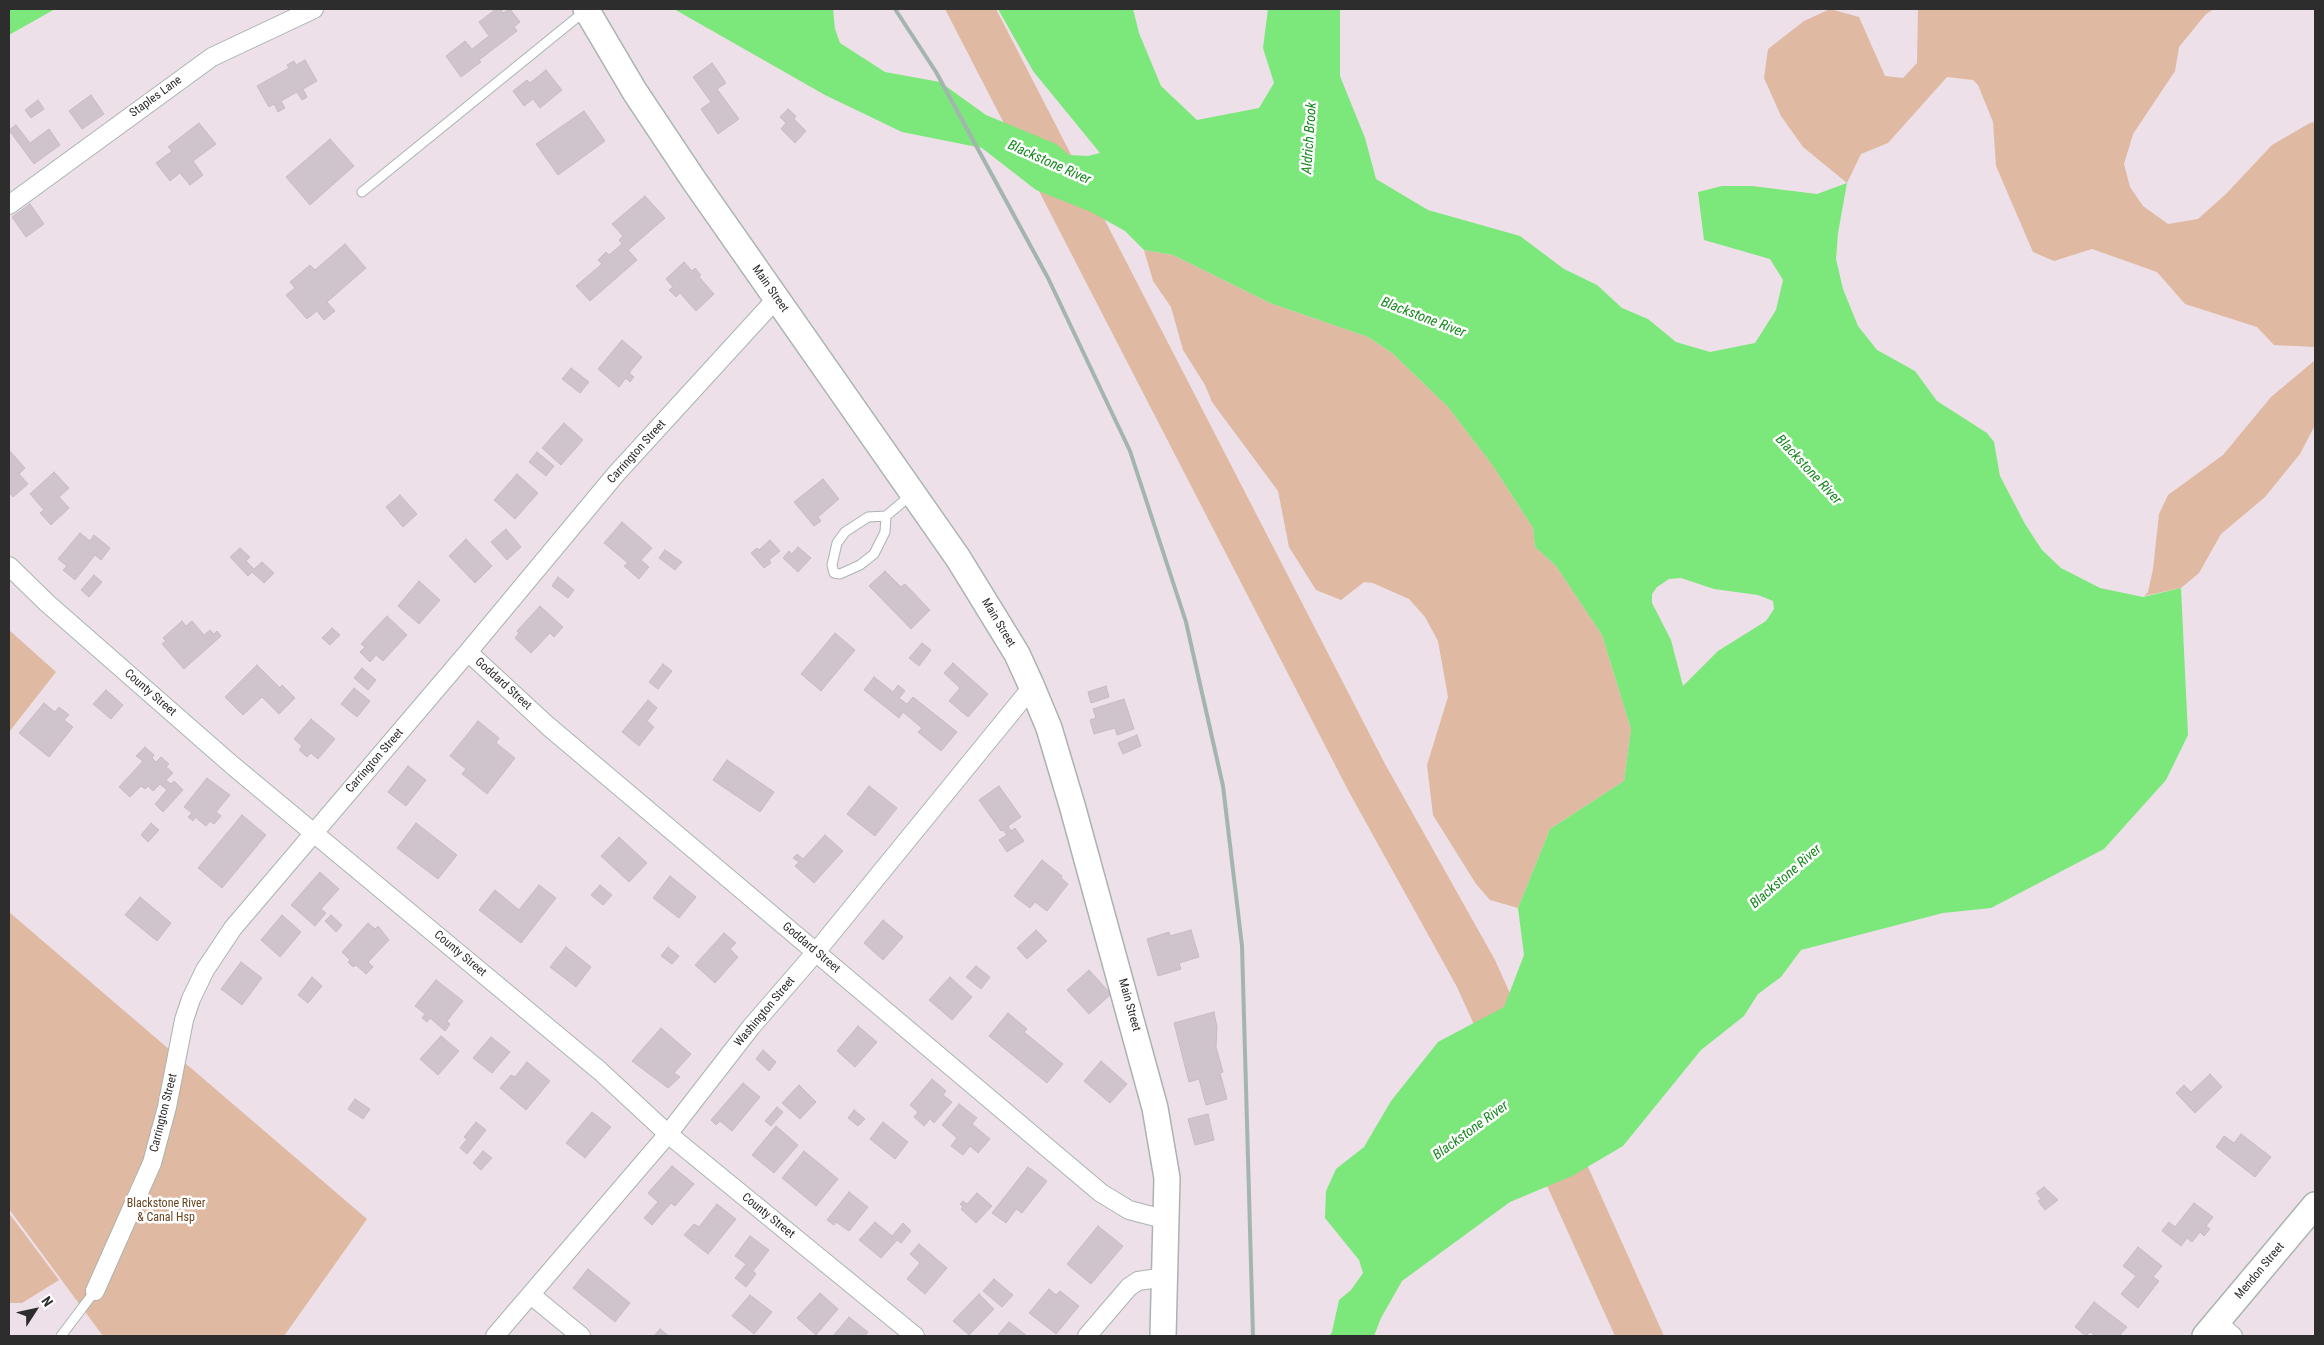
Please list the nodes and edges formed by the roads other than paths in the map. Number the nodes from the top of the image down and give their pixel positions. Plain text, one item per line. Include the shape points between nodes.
1 (314, 9) edge
2 (587, 9) edge
3 (362, 192) dead end
4 (9, 205) edge
5 (776, 300) junction
6 (913, 494) junction
7 (886, 516) junction
8 (9, 566) edge
9 (468, 652) junction
10 (1032, 687) junction
11 (313, 832) junction
12 (816, 952) junction
13 (668, 1134) junction
14 (2315, 1205) edge
15 (1167, 1220) junction
16 (1165, 1277) junction
17 (94, 1291) joint
18 (531, 1295) junction
19 (2218, 1332) edge
20 (61, 1336) edge
21 (495, 1336) edge
22 (581, 1336) edge
23 (915, 1336) edge
24 (1087, 1336) edge
25 (1163, 1336) edge

1 - 4 street, Staples Lane via 212,57
2 - 3 lane
2 - 5 main road, Main Street via 635,92
5 - 6 main road, Main Street
5 - 9 street, Carrington Street via 616,474
6 - 7 lane
6 - 10 main road, Main Street via 976,586 1017,654
7 - 7 lane via 886,532 874,554 860,566 840,574 834,573 832,565 837,543 844,532 868,517
8 - 11 street, County Street via 225,759
9 - 11 street, Carrington Street
9 - 12 street, Goddard Street via 548,726
10 - 12 street, Washington Street
10 - 15 main road, Main Street via 1062,771 1139,1042 1167,1178
11 - 13 street, County Street via 600,1071
11 - 17 street, Carrington Street via 233,928 190,999 152,1164
12 - 13 street, Washington Street via 751,1027
12 - 15 street, Goddard Street via 1101,1193 1128,1210
13 - 18 street, Washington Street
13 - 23 street, County Street
14 - 19 main road, Mendon Street
15 - 16 main road, Main Street
16 - 24 street via 1138,1281 1128,1287
16 - 25 main road, Main Street
17 - 20 lane
18 - 21 street, Washington Street
18 - 22 street

